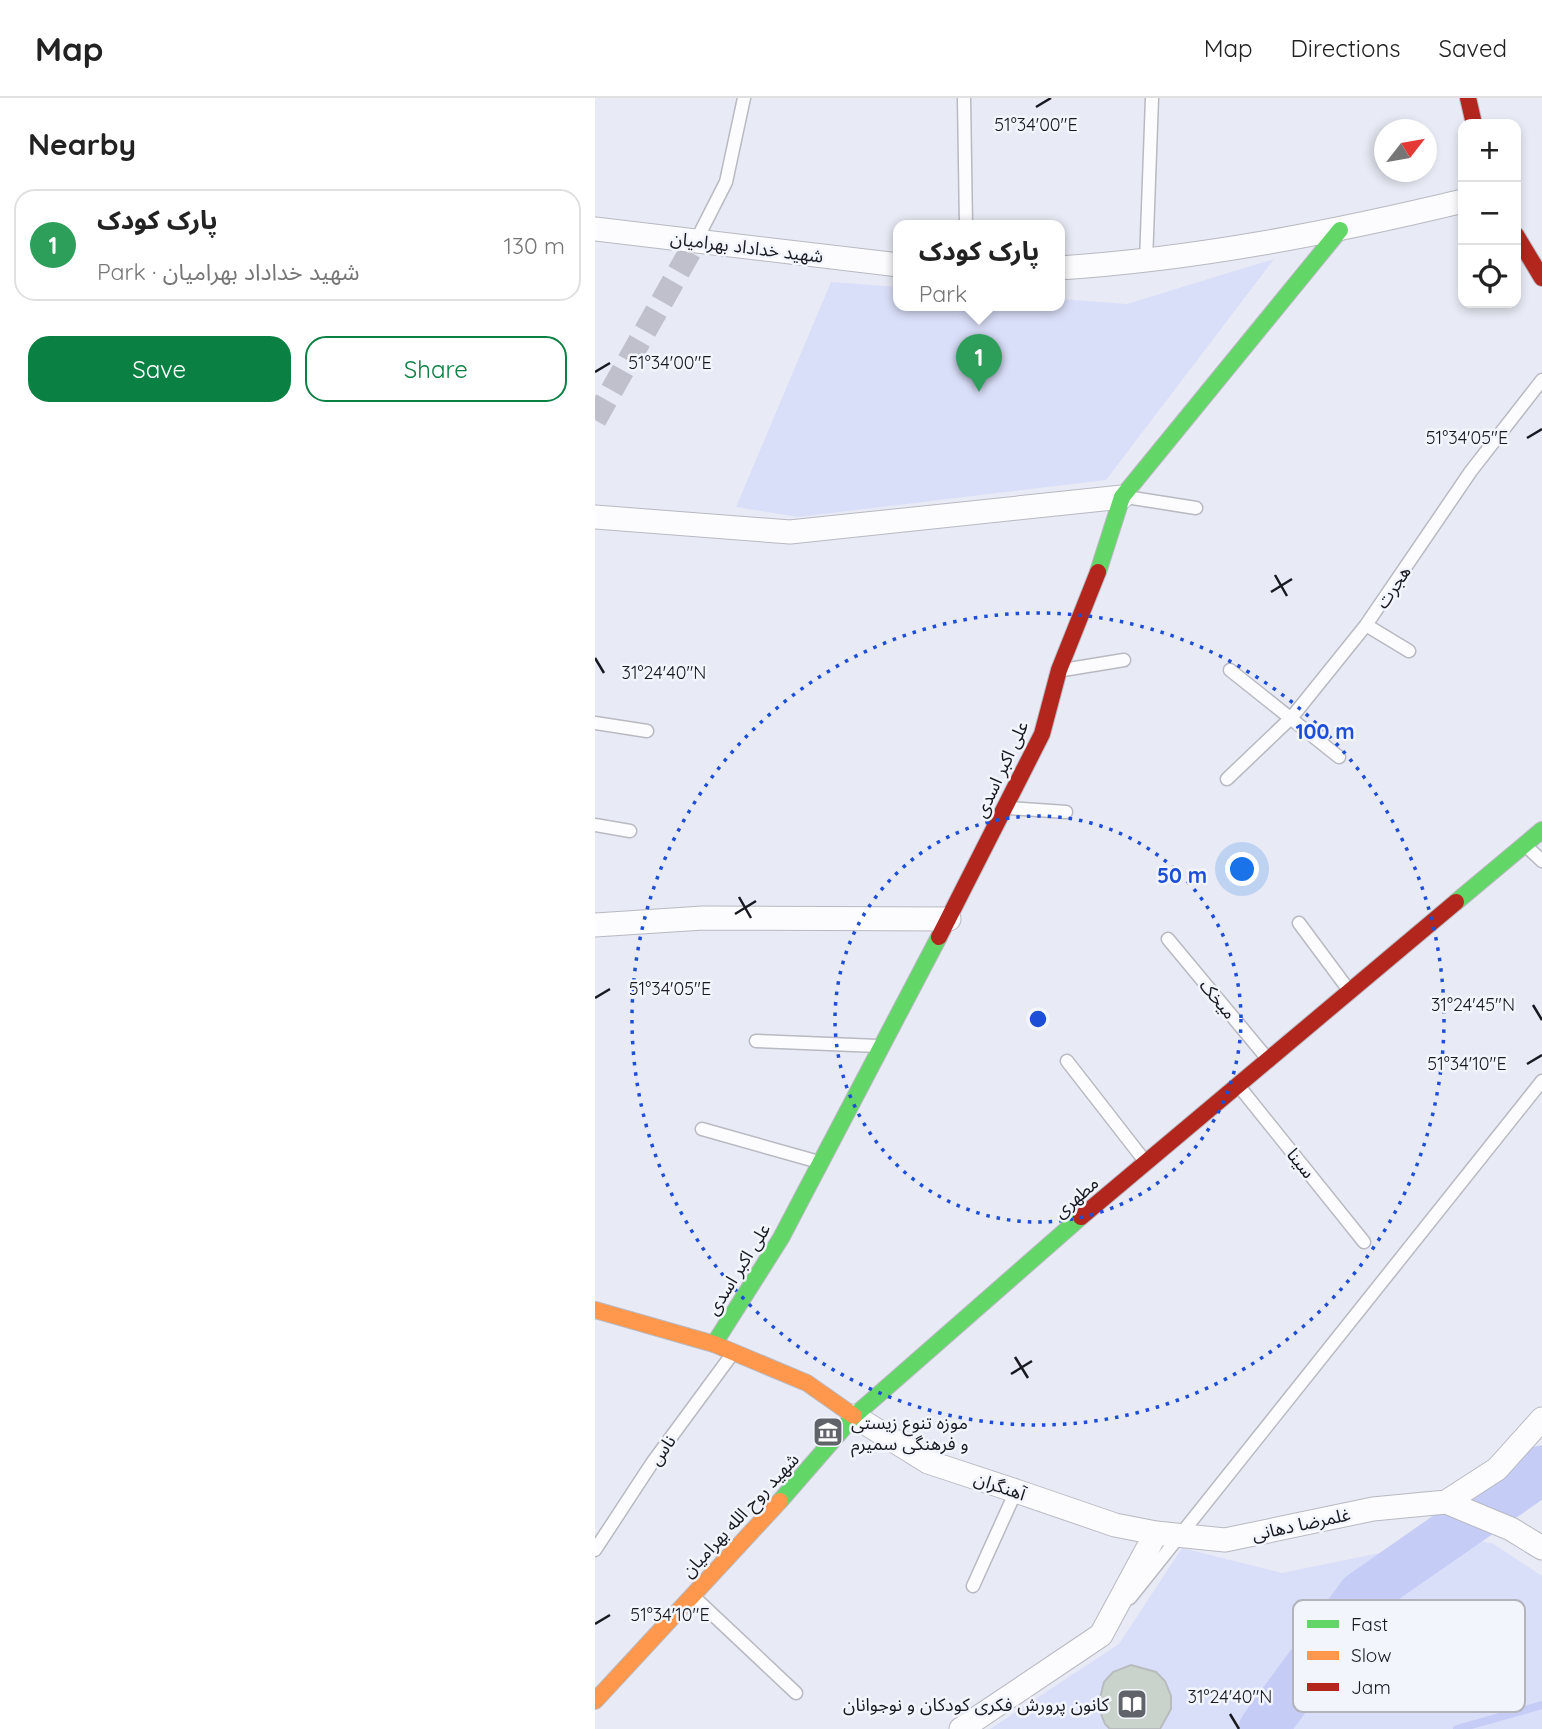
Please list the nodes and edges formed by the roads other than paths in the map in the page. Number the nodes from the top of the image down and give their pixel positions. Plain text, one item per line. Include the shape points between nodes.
1 (744, 98) edge
2 (964, 98) edge
3 (1152, 98) edge
4 (1468, 98) edge
5 (1473, 119) edge
6 (1458, 202) edge
7 (966, 220) edge
8 (595, 229) edge
9 (1340, 230) junction
10 (696, 241) junction
11 (1521, 244) edge
12 (1146, 262) junction
13 (893, 264) edge
14 (1065, 268) edge
15 (1542, 278) edge
16 (1542, 380) edge
17 (1122, 496) junction
18 (1196, 509) dead end
19 (595, 517) edge
20 (1366, 625) junction
21 (1409, 651) dead end
22 (1124, 660) dead end
23 (1059, 670) junction
24 (1230, 670) dead end
25 (1292, 717) junction
26 (595, 723) edge
27 (647, 732) dead end
28 (1339, 757) dead end
29 (1227, 779) dead end
30 (1005, 808) junction
31 (1066, 812) dead end
32 (595, 825) edge
33 (1542, 830) edge
34 (630, 831) dead end
35 (1526, 845) junction
36 (1542, 861) edge
37 (949, 919) junction
38 (1299, 923) dead end
39 (595, 925) edge
40 (1168, 939) dead end
41 (1350, 992) junction
42 (755, 1041) dead end
43 (882, 1047) junction
44 (1269, 1060) junction
45 (1067, 1061) dead end
46 (1542, 1081) edge
47 (1238, 1085) junction
48 (702, 1129) dead end
49 (1146, 1162) junction
50 (821, 1163) junction
51 (1364, 1242) dead end
52 (595, 1310) edge
53 (714, 1344) junction
54 (733, 1353) junction
55 (854, 1416) junction
56 (1542, 1419) edge
57 (1016, 1492) junction
58 (1447, 1502) junction
59 (1156, 1533) junction
60 (1180, 1536) junction
61 (1542, 1548) edge
62 (595, 1550) edge
63 (973, 1586) dead end
64 (692, 1595) junction
65 (1101, 1635) junction
66 (796, 1693) dead end
67 (595, 1701) edge
68 (961, 1729) edge

1 - 10 lane via 726,182
2 - 7 lane
3 - 12 lane
4 - 5 street
6 - 9 street
8 - 10 street, شهید خداداد بهرامیان
9 - 12 street
9 - 17 street, علی اکبر اسدی
10 - 13 street, شهید خداداد بهرامیان
11 - 15 street
12 - 14 street
16 - 20 lane, هجرت via 1471,471
17 - 18 lane
17 - 19 street via 790,532
17 - 23 street, علی اکبر اسدی via 1108,547
20 - 21 lane
20 - 25 lane, هجرت
22 - 23 lane
23 - 30 street, علی اکبر اسدی via 1042,734
24 - 25 lane
25 - 28 lane
25 - 29 lane, هجرت
26 - 27 lane
30 - 31 lane
30 - 37 street, علی اکبر اسدی
32 - 34 lane
33 - 35 street, مطهری
35 - 36 lane
35 - 41 street, مطهری
37 - 39 street via 702,918
37 - 43 street, علی اکبر اسدی
38 - 41 lane
40 - 44 lane, میخک
41 - 44 street, مطهری
42 - 43 lane
43 - 50 street, علی اکبر اسدی
44 - 47 street, مطهری
45 - 49 lane
46 - 60 lane
47 - 49 street, مطهری
47 - 51 lane, سینا
48 - 50 lane
49 - 55 street, مطهری
50 - 53 street, علی اکبر اسدی via 781,1238
52 - 53 street
53 - 54 street
54 - 55 street via 807,1384
54 - 62 lane, ناس
55 - 57 street, آهنگران via 928,1462
55 - 64 street, شهید روح الله بهرامیان
56 - 58 street via 1497,1469
57 - 59 street, آهنگران via 1115,1525
57 - 63 lane
58 - 60 street, غلمرضا دهانی via 1373,1509 1225,1540
58 - 61 street via 1511,1529
59 - 60 street, غلمرضا دهانی
59 - 65 street
60 - 65 lane
64 - 66 lane
64 - 67 street, شهید روح الله بهرامیان
65 - 68 street

